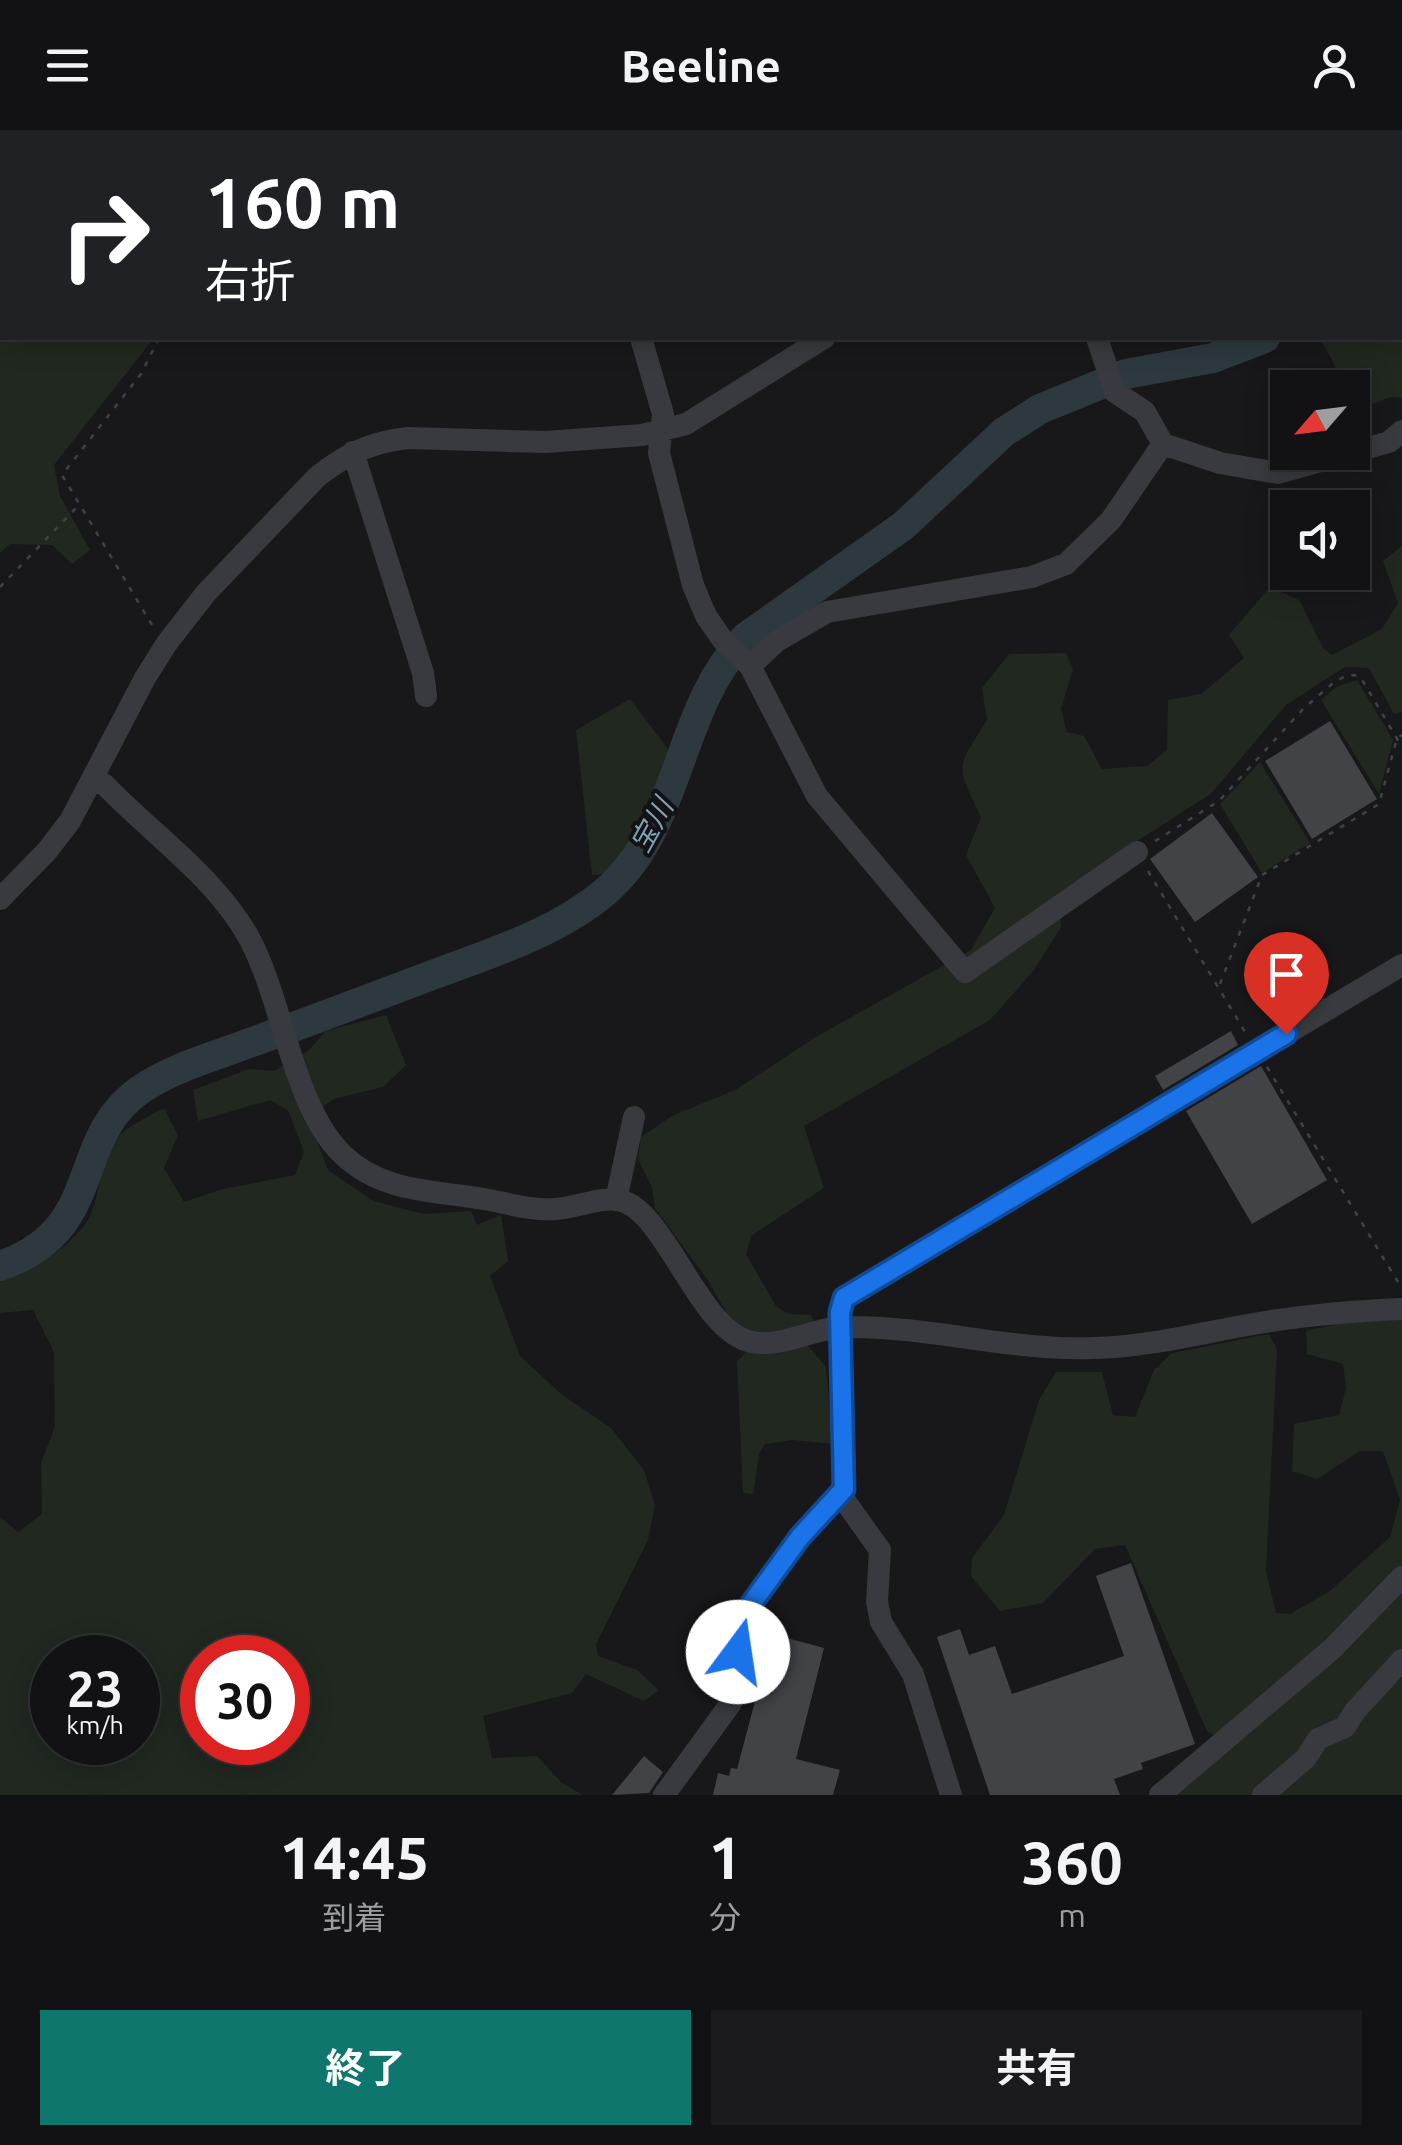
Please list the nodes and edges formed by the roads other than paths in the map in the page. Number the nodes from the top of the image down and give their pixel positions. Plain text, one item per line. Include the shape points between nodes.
1 (641, 340) edge
2 (821, 340) edge
3 (1098, 340) edge
4 (663, 429) junction
5 (1402, 430) edge
6 (1164, 444) junction
7 (352, 452) junction
8 (750, 666) junction
9 (426, 696) dead end
10 (95, 779) junction
11 (1137, 852) road end
12 (0, 899) edge
13 (1402, 965) edge
14 (634, 1117) dead end
15 (616, 1200) junction
16 (1402, 1309) edge
17 (842, 1327) junction
18 (840, 1494) junction
19 (1402, 1577) edge
20 (1402, 1660) edge
21 (664, 1795) edge
22 (951, 1795) edge
23 (1160, 1795) edge
24 (1263, 1795) edge

1 - 4 street
2 - 4 street via 686,424
3 - 6 street via 1114,392 1145,412
4 - 7 street via 601,440 408,438
4 - 8 street via 660,454 693,585 714,628
5 - 6 street via 1389,442 1278,473
6 - 8 street via 1112,520 1066,564 1032,578 827,612 777,640
7 - 9 street
7 - 10 street via 304,490 206,592 145,678
8 - 11 street via 817,796 965,972
10 - 12 street via 47,851
10 - 15 street via 217,892 257,954 309,1101 327,1139 346,1159 417,1192 554,1210
13 - 17 street via 844,1298
14 - 15 street
15 - 17 street via 632,1204 647,1221 732,1334 774,1342
16 - 17 street via 1097,1348 1043,1349
17 - 18 street
18 - 21 street via 738,1622 731,1702
18 - 22 street via 880,1550 881,1622 913,1674
19 - 23 street via 1332,1649
20 - 24 street via 1344,1727 1318,1738 1306,1758

